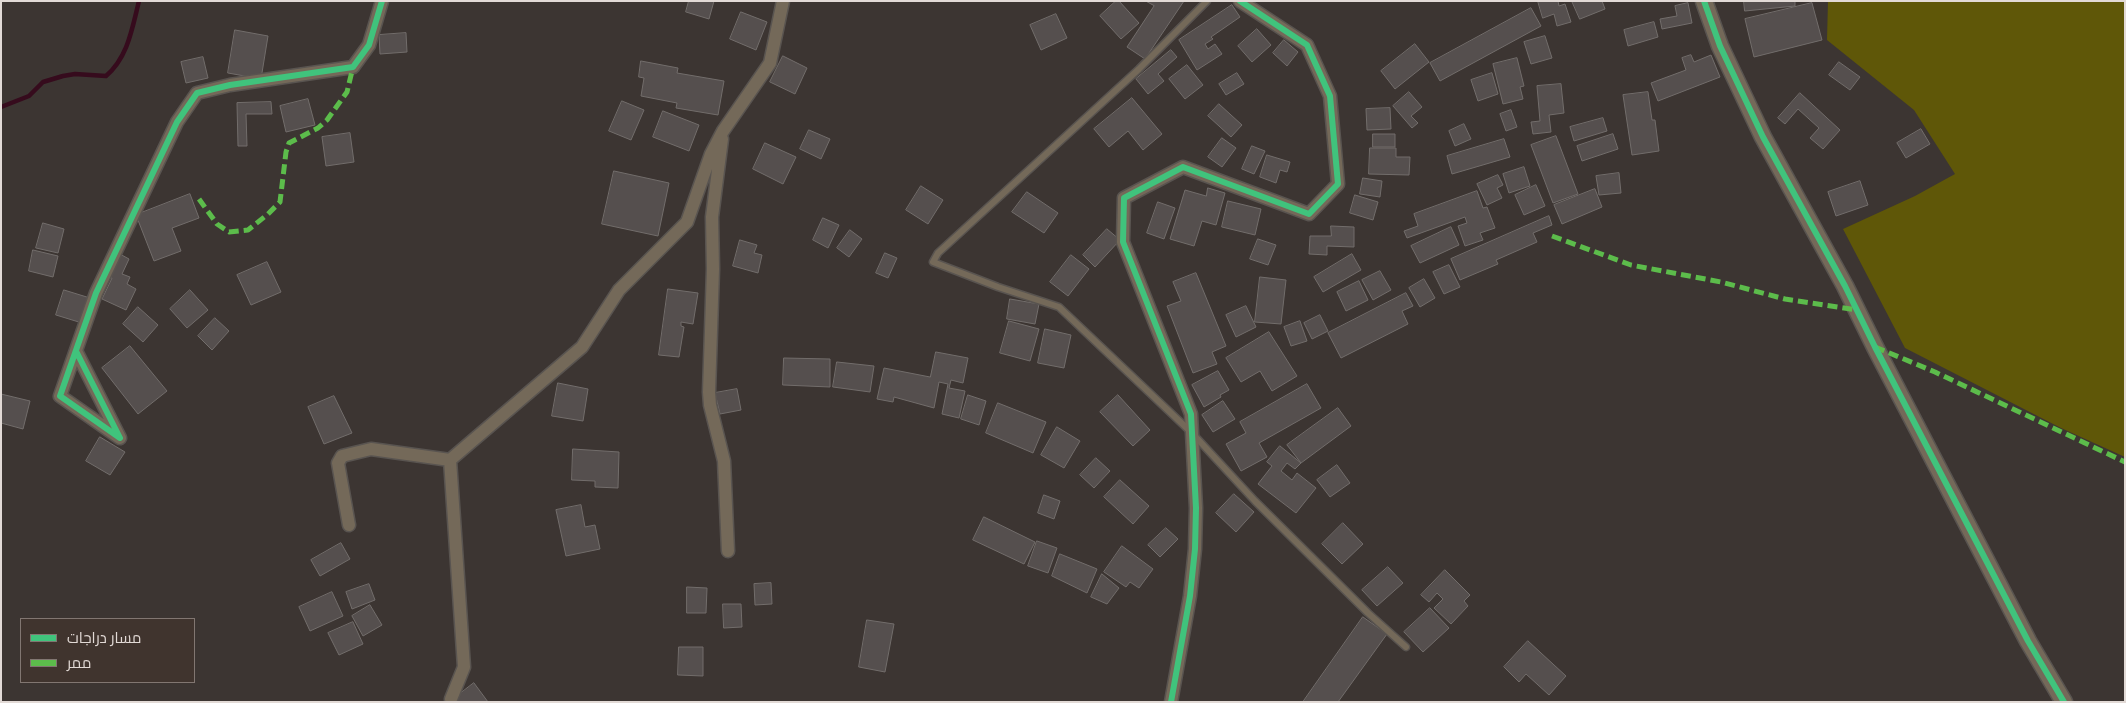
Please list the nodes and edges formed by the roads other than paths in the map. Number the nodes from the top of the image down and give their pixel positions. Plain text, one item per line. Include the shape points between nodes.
1 (382, 1) edge
2 (783, 1) edge
3 (1207, 1) edge
4 (1240, 1) edge
5 (1704, 1) edge
6 (723, 131) junction
7 (76, 351) junction
8 (1192, 433) junction
9 (450, 460) junction
10 (349, 525) dead end
11 (728, 551) dead end
12 (1406, 647) dead end
13 (451, 699) dead end
14 (1171, 702) edge
15 (2064, 702) edge

1 - 7 street via 369,45 353,67 197,93 177,122 96,294
2 - 6 street via 770,63
3 - 8 lane via 1139,69 938,253 933,262 1059,307
4 - 8 street via 1306,45 1330,96 1338,184 1309,214 1183,166 1124,198 1122,242 1191,414
5 - 15 street via 1720,46 1763,138 1845,286 2028,641
6 - 9 street via 707,163 687,222 619,290 582,347
6 - 11 street via 712,217 709,392 724,461
7 - 7 street via 60,396 120,438 80,360
8 - 12 lane via 1255,502
8 - 14 street via 1195,549
9 - 10 street via 371,449 342,456 338,463
9 - 13 street via 464,667

